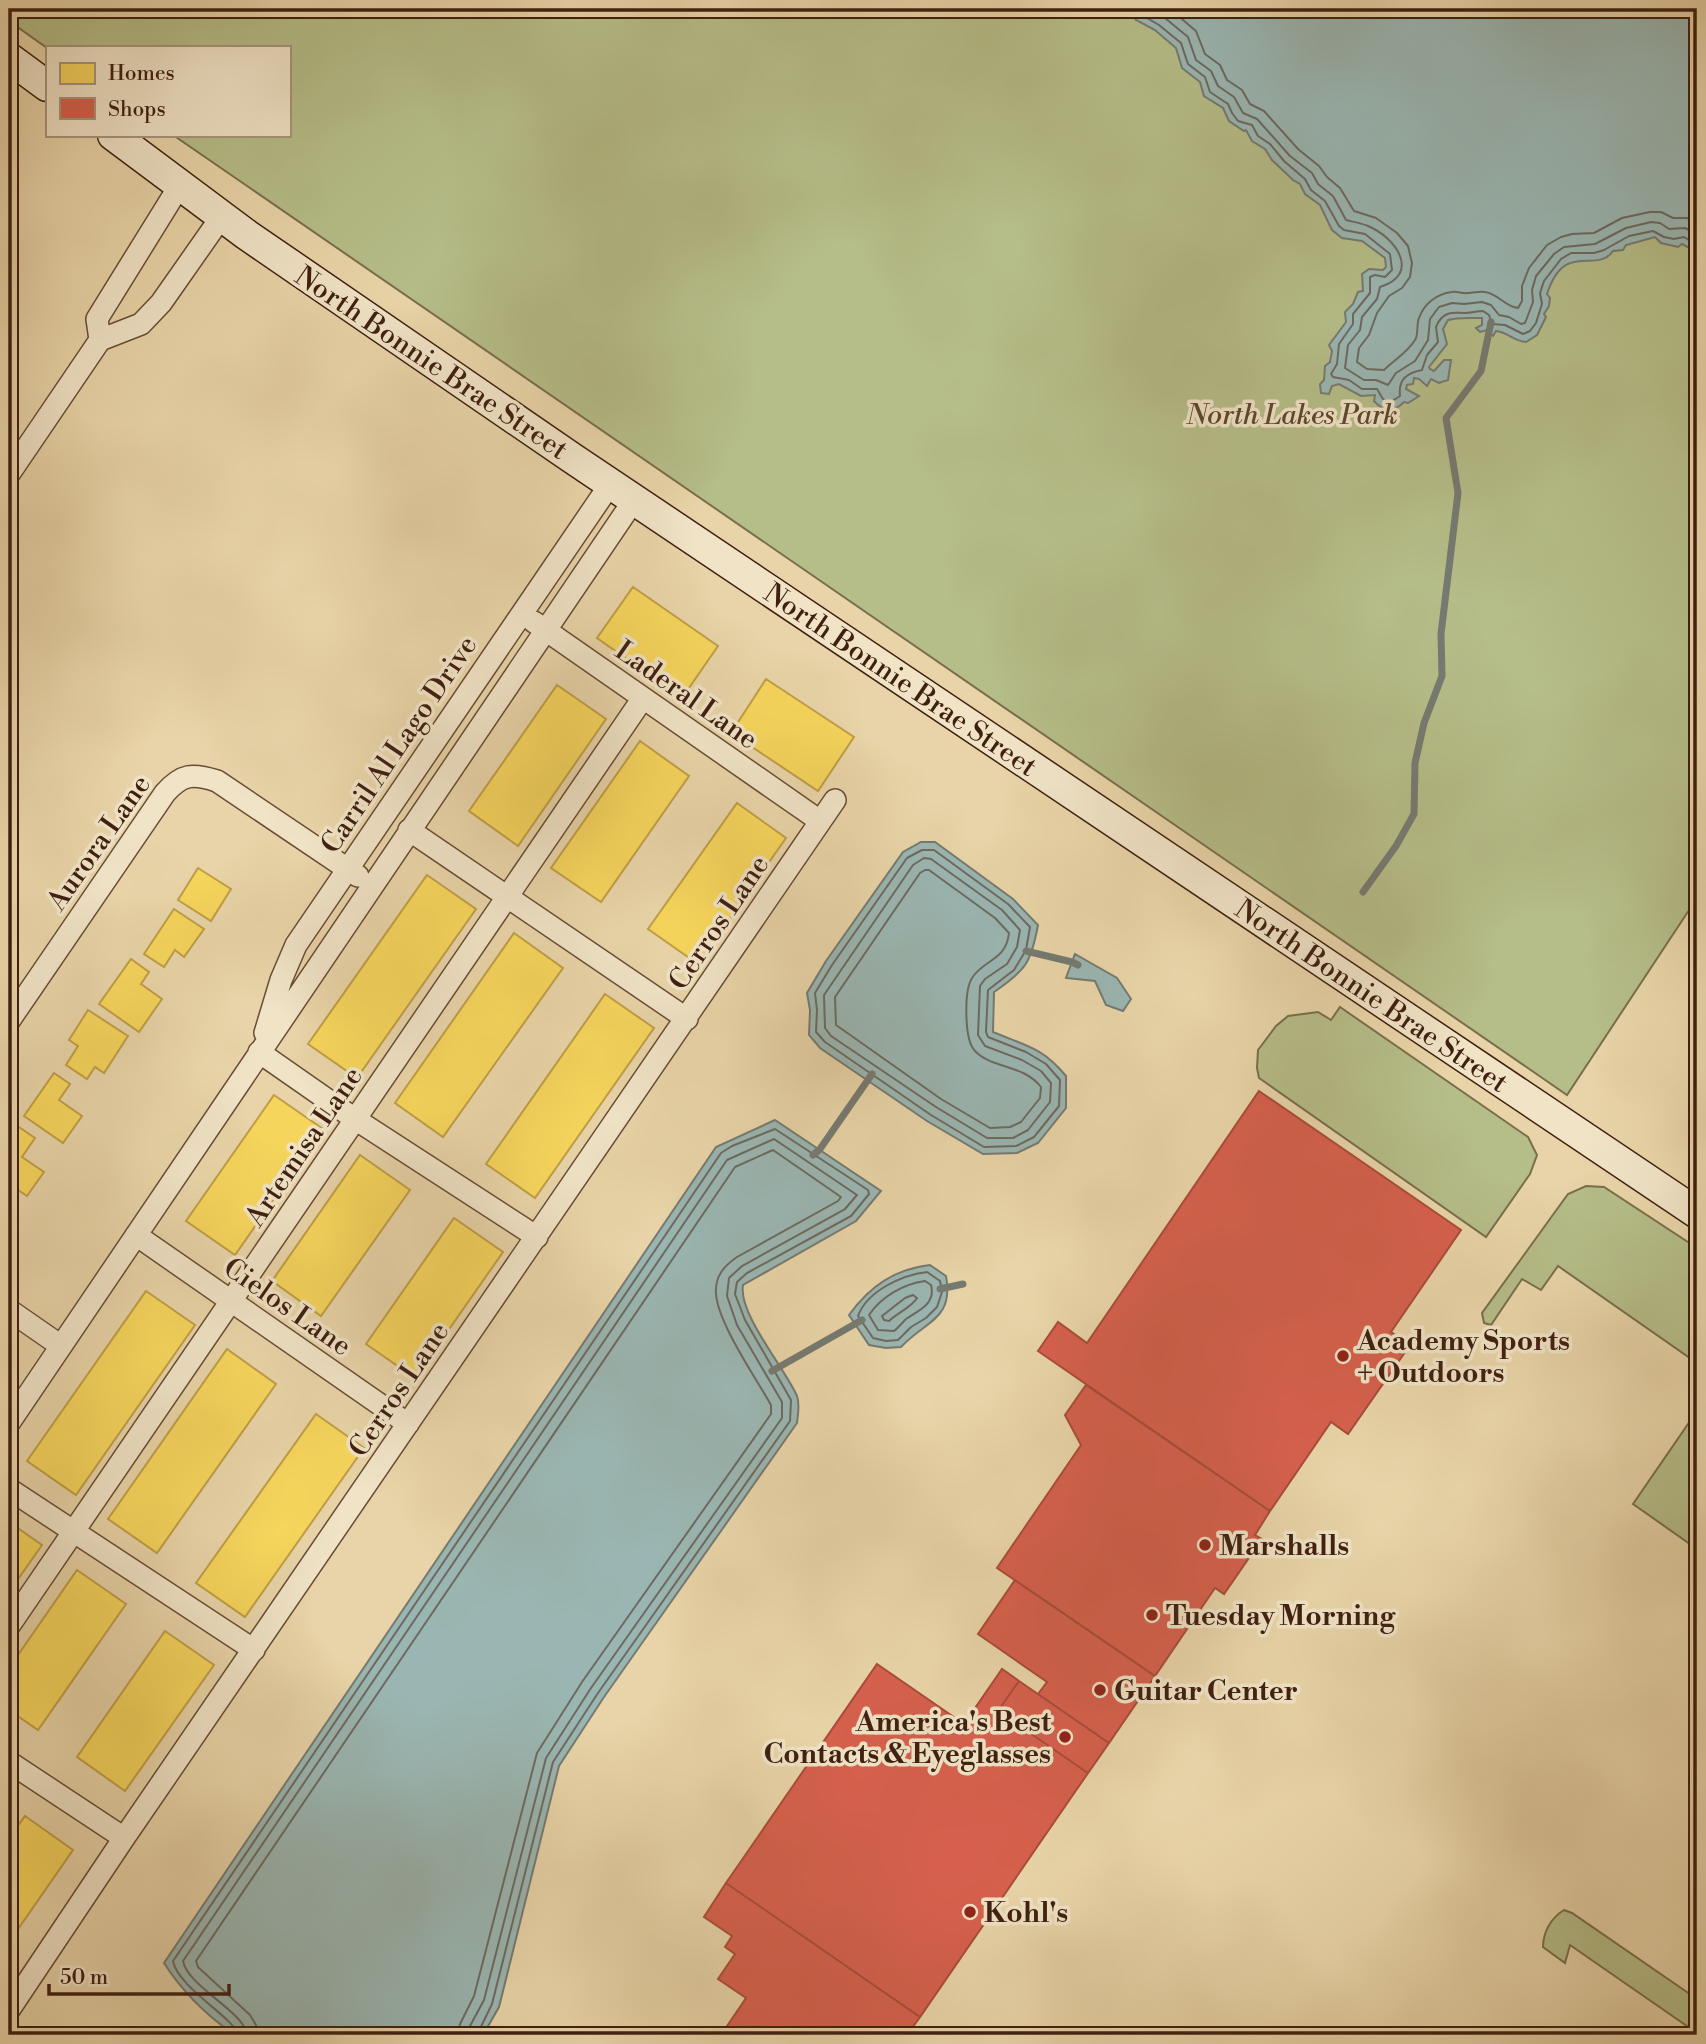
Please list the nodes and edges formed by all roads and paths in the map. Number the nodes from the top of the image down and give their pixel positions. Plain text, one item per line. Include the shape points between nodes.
1 (9, 58) edge
2 (46, 85) edge
3 (114, 136) edge
4 (180, 186) junction
5 (222, 216) junction
6 (100, 340) junction
7 (16, 446) edge
8 (9, 474) edge
9 (623, 491) junction
10 (522, 612) junction
11 (545, 629) junction
12 (643, 698) junction
13 (835, 800) dead end
14 (820, 821) junction
15 (409, 830) junction
16 (347, 868) junction
17 (372, 884) junction
18 (508, 896) junction
19 (687, 1019) junction
20 (9, 1021) edge
21 (259, 1052) junction
22 (355, 1119) junction
23 (1697, 1213) edge
24 (136, 1235) junction
25 (537, 1237) junction
26 (232, 1300) junction
27 (9, 1310) edge
28 (61, 1346) junction
29 (9, 1423) edge
30 (408, 1423) junction
31 (9, 1489) edge
32 (73, 1533) junction
33 (9, 1626) edge
34 (254, 1650) junction
35 (9, 1762) edge
36 (124, 1838) junction
37 (9, 2010) edge

1 - 2 main road
3 - 4 main road, North Bonnie Brae Street
4 - 5 main road, North Bonnie Brae Street
4 - 6 street via 97,319
5 - 6 street via 141,324
5 - 9 main road, North Bonnie Brae Street
6 - 7 street
7 - 8 street
9 - 10 street, Carril Al Lago Drive
9 - 11 street, Carril Al Lago Drive
9 - 23 main road, North Bonnie Brae Street
10 - 11 street, Laderal Lane
10 - 16 street, Carril Al Lago Drive
11 - 12 street, Laderal Lane
11 - 15 street, Carril Al Lago Drive
12 - 14 street, Laderal Lane
12 - 18 street, Artemisa Lane
13 - 14 street, Cerros Lane
14 - 19 street, Cerros Lane
15 - 17 street, Carril Al Lago Drive
15 - 18 street
16 - 17 street, Aurora Lane
16 - 20 street, Aurora Lane via 217,780 188,776 176,781
16 - 21 street, Carril Al Lago Drive via 296,945
17 - 21 street, Carril Al Lago Drive
18 - 19 street
18 - 22 street, Artemisa Lane
19 - 25 street, Cerros Lane
21 - 22 street
21 - 24 street, Carril Al Lago Drive
22 - 25 street
22 - 26 street, Artemisa Lane
24 - 26 street, Cielos Lane
24 - 28 street, Carril Al Lago Drive
25 - 30 street, Cerros Lane
26 - 30 street, Cielos Lane
26 - 32 street, Artemisa Lane
27 - 28 street
28 - 29 street, Carril Al Lago Drive
30 - 34 street, Cerros Lane
31 - 32 street
32 - 33 street, Artemisa Lane
32 - 34 street
34 - 36 street, Cerros Lane
35 - 36 street
36 - 37 street, Cerros Lane

